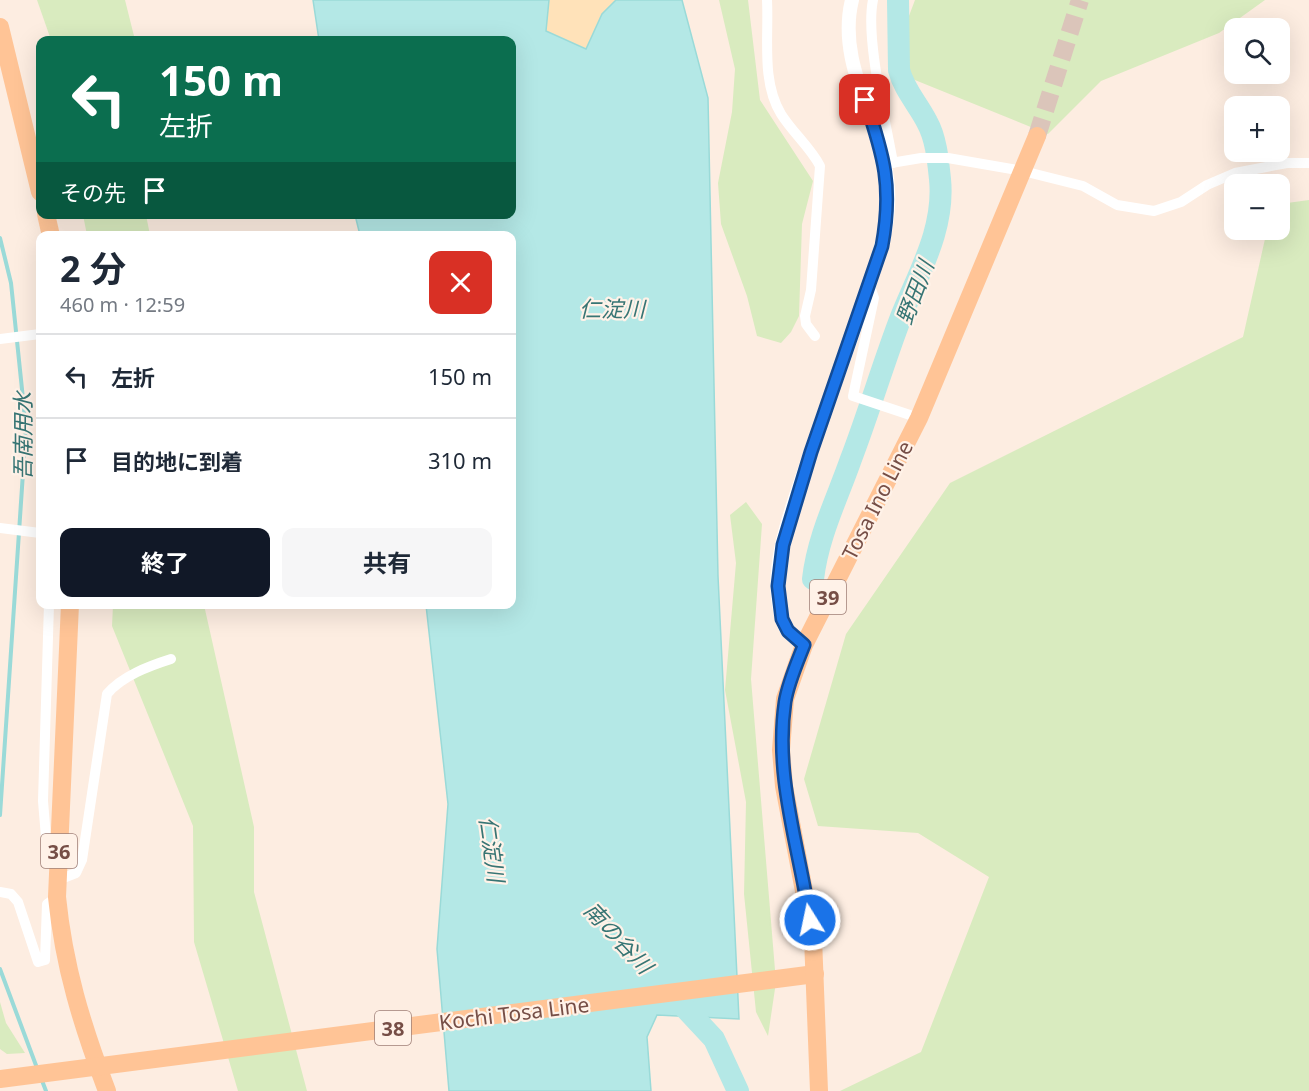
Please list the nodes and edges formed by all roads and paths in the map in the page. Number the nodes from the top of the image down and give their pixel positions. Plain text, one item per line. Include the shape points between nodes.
1 (767, 0) edge
2 (852, 0) edge
3 (873, 0) edge
4 (0, 27) edge
5 (1038, 135) tunnel mouth
6 (1309, 163) edge
7 (889, 164) junction
8 (1023, 171) junction
9 (36, 176) edge
10 (869, 283) junction
11 (36, 334) edge
12 (815, 336) dead end
13 (4, 338) edge
14 (919, 418) junction
15 (2, 528) edge
16 (36, 533) edge
17 (49, 609) edge
18 (70, 609) edge
19 (804, 645) junction
20 (171, 659) dead end
21 (59, 846) junction
22 (57, 888) junction
23 (2, 892) edge
24 (814, 974) junction
25 (0, 1079) edge
26 (107, 1091) edge
27 (819, 1091) edge

1 - 12 street via 768,65 773,96 781,114 820,166 805,316
2 - 7 street via 847,33 853,64
3 - 7 street via 875,57
4 - 9 main road
5 - 8 main road, Tosa Ino Line / 39
6 - 8 street via 1234,173 1181,202 1154,211 1117,206 1083,186
7 - 8 street via 948,158
7 - 10 street via 887,217
8 - 14 main road, Tosa Ino Line / 39
10 - 14 street via 874,298 853,393 855,398
10 - 19 street via 791,512 779,565 782,619 788,631
11 - 13 street
14 - 19 main road, Tosa Ino Line / 39
15 - 16 street
17 - 21 street via 43,801 46,837
18 - 21 main road, 36
19 - 24 main road, Tosa Ino Line / 39 via 785,699 781,750 784,786 813,938
20 - 22 street via 149,666 107,694 82,860 76,873
21 - 22 main road, 36
22 - 23 street via 47,904 45,960 38,962 18,902 11,894
22 - 26 main road, 36 via 61,941 71,989
24 - 25 main road, Kochi Tosa Line / 38
24 - 27 main road, Tosa Ino Line / 39

